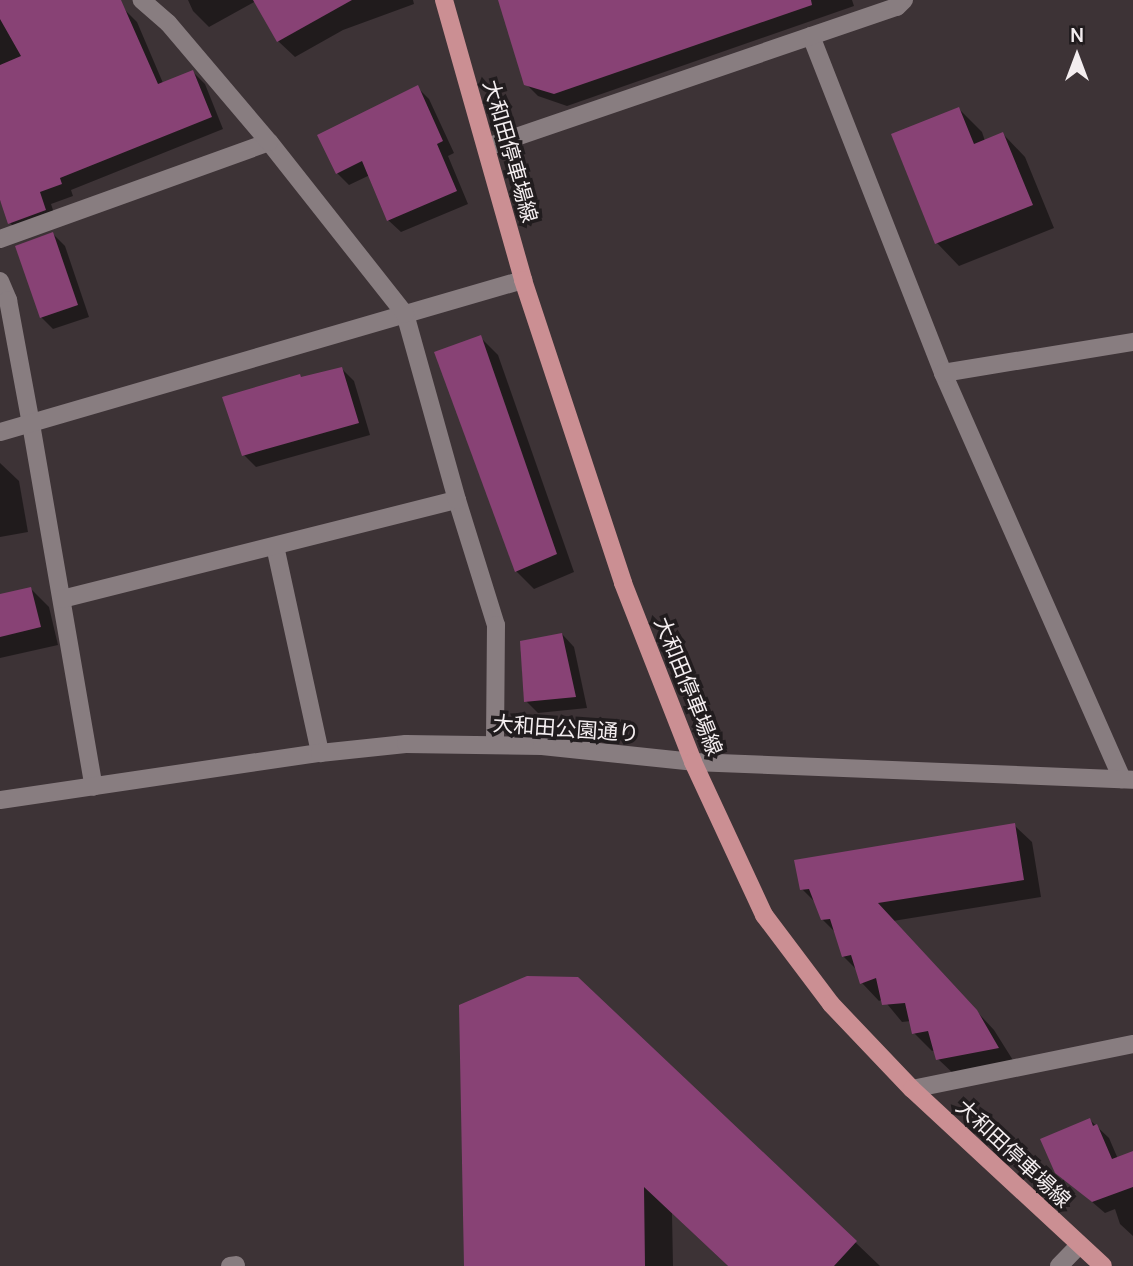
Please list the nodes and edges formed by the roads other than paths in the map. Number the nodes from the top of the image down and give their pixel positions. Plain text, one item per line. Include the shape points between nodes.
1 (142, 0) edge
2 (444, 0) edge
3 (905, 0) edge
4 (811, 36) junction
5 (269, 142) junction
6 (487, 147) junction
7 (0, 239) edge
8 (523, 280) junction
9 (0, 281) edge
10 (405, 314) junction
11 (1133, 342) edge
12 (943, 373) junction
13 (31, 424) junction
14 (0, 432) edge
15 (457, 500) junction
16 (275, 546) junction
17 (62, 599) junction
18 (495, 745) junction
19 (320, 753) junction
20 (693, 762) junction
21 (1128, 780) edge
22 (94, 787) junction
23 (0, 800) edge
24 (1133, 1044) edge
25 (912, 1089) junction
26 (1079, 1245) junction
27 (236, 1265) edge
28 (230, 1266) edge
29 (1059, 1266) edge
30 (1103, 1266) edge

1 - 5 street via 168,23
2 - 6 main road, 大和田停車場線
3 - 4 street via 897,7
4 - 6 street
4 - 12 street
5 - 7 street
5 - 10 street
6 - 8 main road, 大和田停車場線
8 - 10 street
8 - 20 main road, 大和田停車場線 via 623,583
9 - 13 street via 8,300
10 - 13 street
10 - 15 street
11 - 12 street
12 - 21 street
13 - 14 street
13 - 17 street
15 - 16 street
15 - 18 street via 496,625
16 - 17 street
16 - 19 street
17 - 22 street
18 - 19 street, 大和田公園通り via 407,744
18 - 20 street, 大和田公園通り
19 - 22 street, 大和田公園通り
20 - 21 street, 大和田公園通り
20 - 25 main road, 大和田停車場線 via 764,915 831,1004
22 - 23 street, 大和田公園通り
24 - 25 street
25 - 26 main road, 大和田停車場線
26 - 29 street
26 - 30 main road, 大和田停車場線
27 - 28 street

